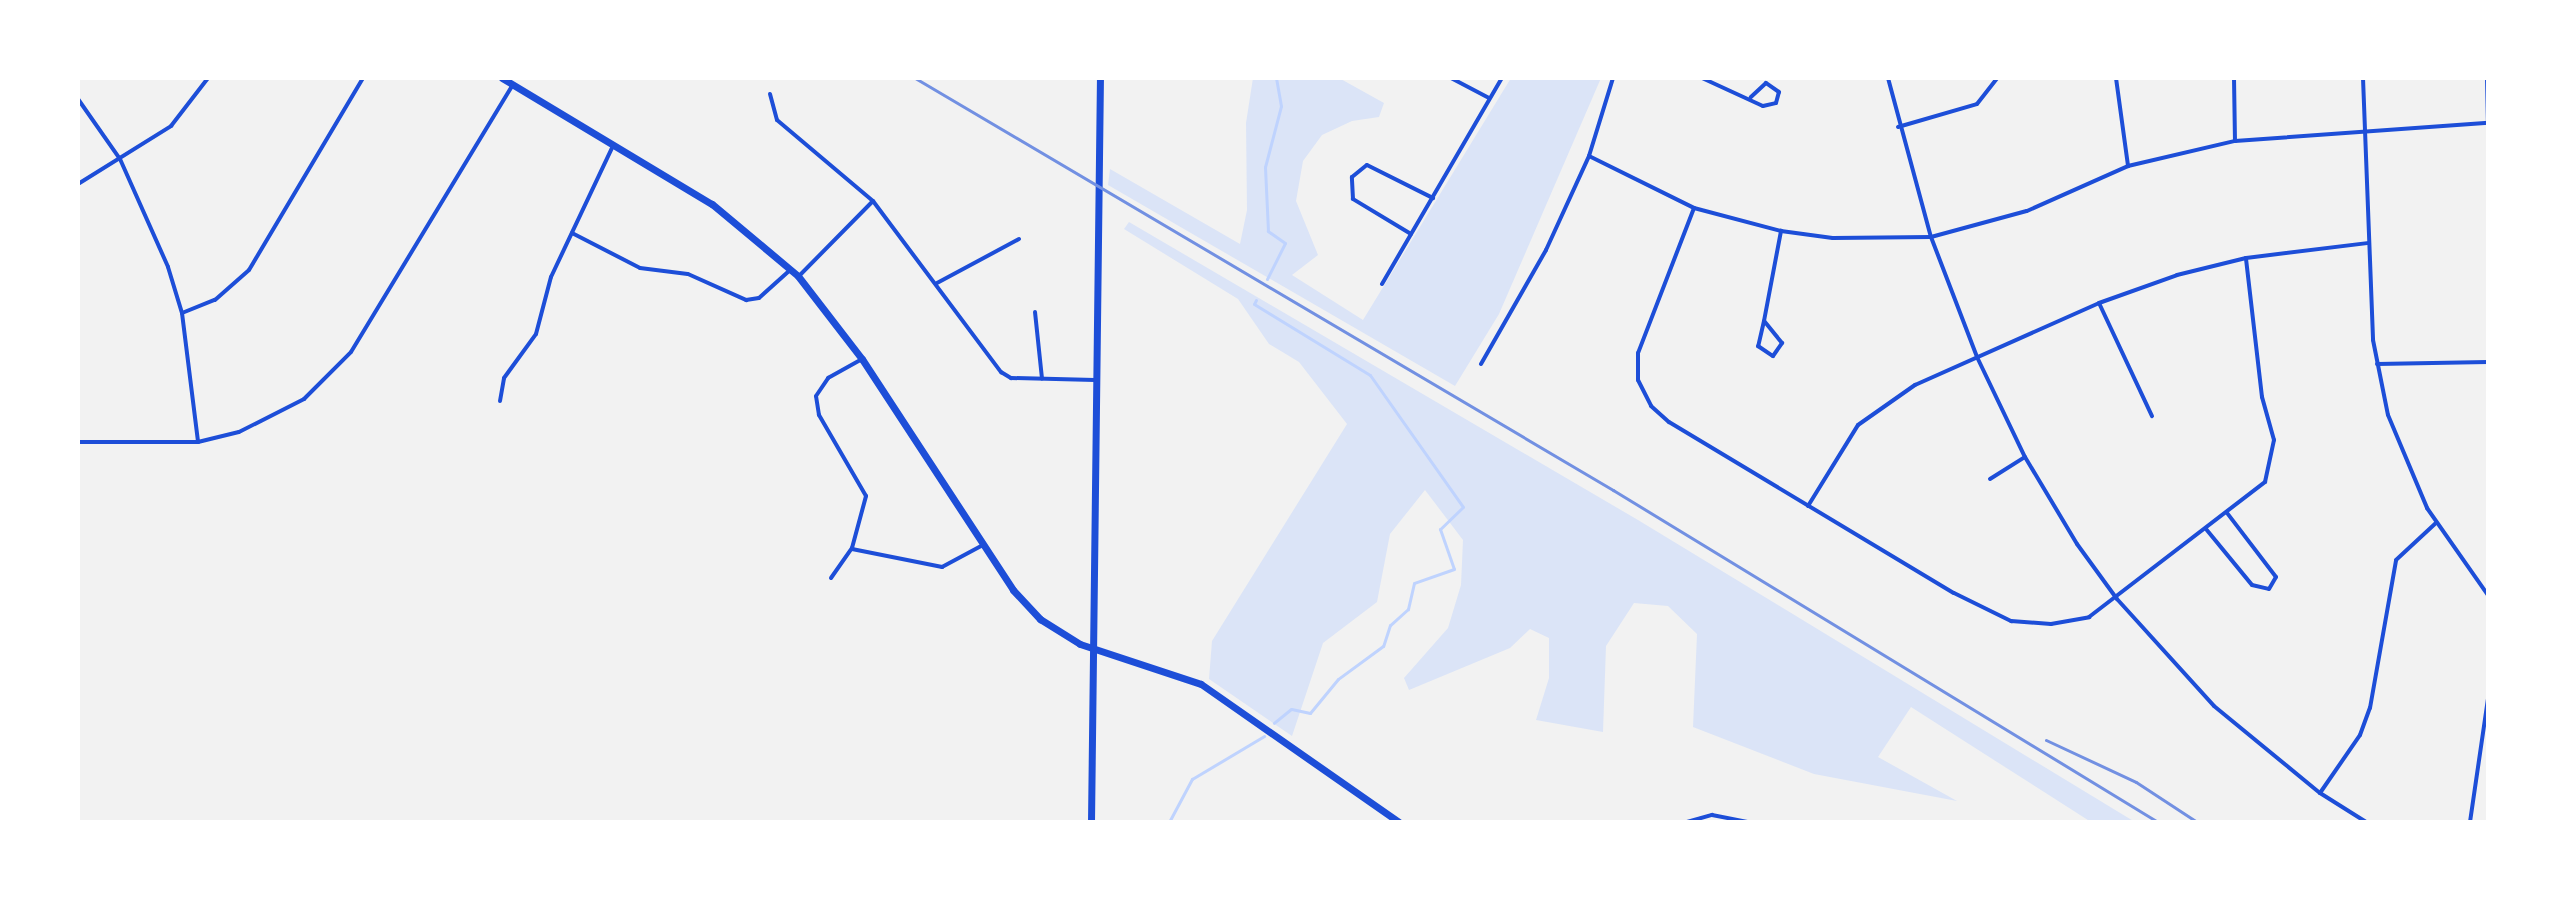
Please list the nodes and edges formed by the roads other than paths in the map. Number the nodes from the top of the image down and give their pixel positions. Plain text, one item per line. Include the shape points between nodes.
1 (208, 78) edge
2 (363, 78) edge
3 (502, 78) edge
4 (1100, 78) edge
5 (1451, 78) edge
6 (1502, 78) edge
7 (1613, 78) edge
8 (1702, 78) edge
9 (1888, 78) edge
10 (1997, 78) edge
11 (2116, 78) edge
12 (2234, 78) edge
13 (2363, 78) edge
14 (2487, 78) edge
15 (513, 85) junction
16 (770, 94) dead end
17 (1751, 97) junction
18 (1489, 98) junction
19 (78, 99) edge
20 (2488, 124) edge
21 (1898, 127) junction
22 (2365, 133) junction
23 (2235, 141) junction
24 (613, 146) junction
25 (1589, 156) junction
26 (120, 159) junction
27 (2128, 166) junction
28 (78, 184) edge
29 (1433, 198) junction
30 (873, 201) junction
31 (1694, 208) junction
32 (1781, 231) junction
33 (572, 233) junction
34 (1411, 234) junction
35 (1931, 237) junction
36 (1019, 239) dead end
37 (2369, 243) junction
38 (2246, 258) junction
39 (791, 269) junction
40 (798, 276) junction
41 (937, 283) junction
42 (1382, 284) dead end
43 (2099, 303) junction
44 (1035, 312) dead end
45 (182, 313) junction
46 (1764, 321) junction
47 (1977, 357) junction
48 (862, 359) junction
49 (2488, 362) edge
50 (1481, 364) dead end
51 (2377, 364) junction
52 (1042, 379) junction
53 (1095, 380) junction
54 (500, 401) dead end
55 (2152, 416) dead end
56 (78, 442) edge
57 (198, 442) junction
58 (2025, 457) junction
59 (1990, 479) dead end
60 (1808, 506) junction
61 (2227, 513) junction
62 (2436, 523) junction
63 (2206, 529) junction
64 (983, 545) junction
65 (852, 548) junction
66 (831, 578) dead end
67 (2488, 595) edge
68 (2117, 599) junction
69 (1097, 650) junction
70 (2488, 699) edge
71 (2320, 793) junction
72 (1091, 822) edge
73 (1399, 822) edge
74 (1687, 822) edge
75 (1744, 822) edge
76 (2366, 822) edge
77 (2470, 822) edge

1 - 26 street via 171,126
2 - 45 street via 249,270 215,300
3 - 15 main road
4 - 53 main road
5 - 18 street
6 - 18 street
7 - 25 street
8 - 17 street via 1738,97
9 - 21 street
10 - 21 street via 1977,104
11 - 27 street
12 - 23 street
13 - 22 street
14 - 20 street
15 - 24 main road
15 - 57 street via 351,352 330,377 276,416
16 - 30 street via 777,120
17 - 17 street via 1766,83 1779,92 1768,107
18 - 29 street
19 - 26 street
20 - 22 street
21 - 35 street
22 - 23 street
22 - 37 street
23 - 27 street
24 - 33 street
24 - 39 main road via 712,204
25 - 31 street
25 - 50 street via 1524,295
26 - 28 street
26 - 45 street via 157,238
27 - 35 street via 2027,211
29 - 34 street
29 - 34 street via 1367,165 1352,177 1353,199
30 - 40 street
30 - 41 street
31 - 32 street
31 - 60 street via 1638,353 1638,380 1651,406 1669,422
32 - 35 street via 1833,238
32 - 46 street
33 - 39 street via 640,268 688,274 746,300 777,286
33 - 54 street via 544,296 541,321 504,378
34 - 42 street
35 - 47 street
36 - 41 street
37 - 38 street
37 - 51 street
38 - 43 street
38 - 61 street via 2262,397 2273,436 2265,482
39 - 40 main road
40 - 48 main road
41 - 52 street via 1001,372
43 - 47 street
43 - 55 street
44 - 52 street
45 - 57 street
46 - 46 street via 1758,346 1773,356 1782,343
47 - 58 street
47 - 60 street via 1878,407 1837,455
48 - 64 main road
48 - 65 street via 828,378 816,396 819,415 866,496
49 - 51 street
51 - 62 street via 2403,459
52 - 53 street
53 - 69 main road
56 - 57 street
58 - 59 street
58 - 68 street
60 - 68 street via 2011,621 2075,621
61 - 63 street
61 - 63 street via 2276,577 2269,589 2252,585
62 - 67 street
62 - 71 street via 2396,560 2370,708 2360,735
63 - 68 street
64 - 65 street via 942,567
64 - 69 main road via 1032,612 1067,638
65 - 66 street
68 - 71 street via 2214,706
69 - 72 main road
69 - 73 main road via 1201,684
70 - 77 street
71 - 76 street
74 - 75 street via 1712,815

